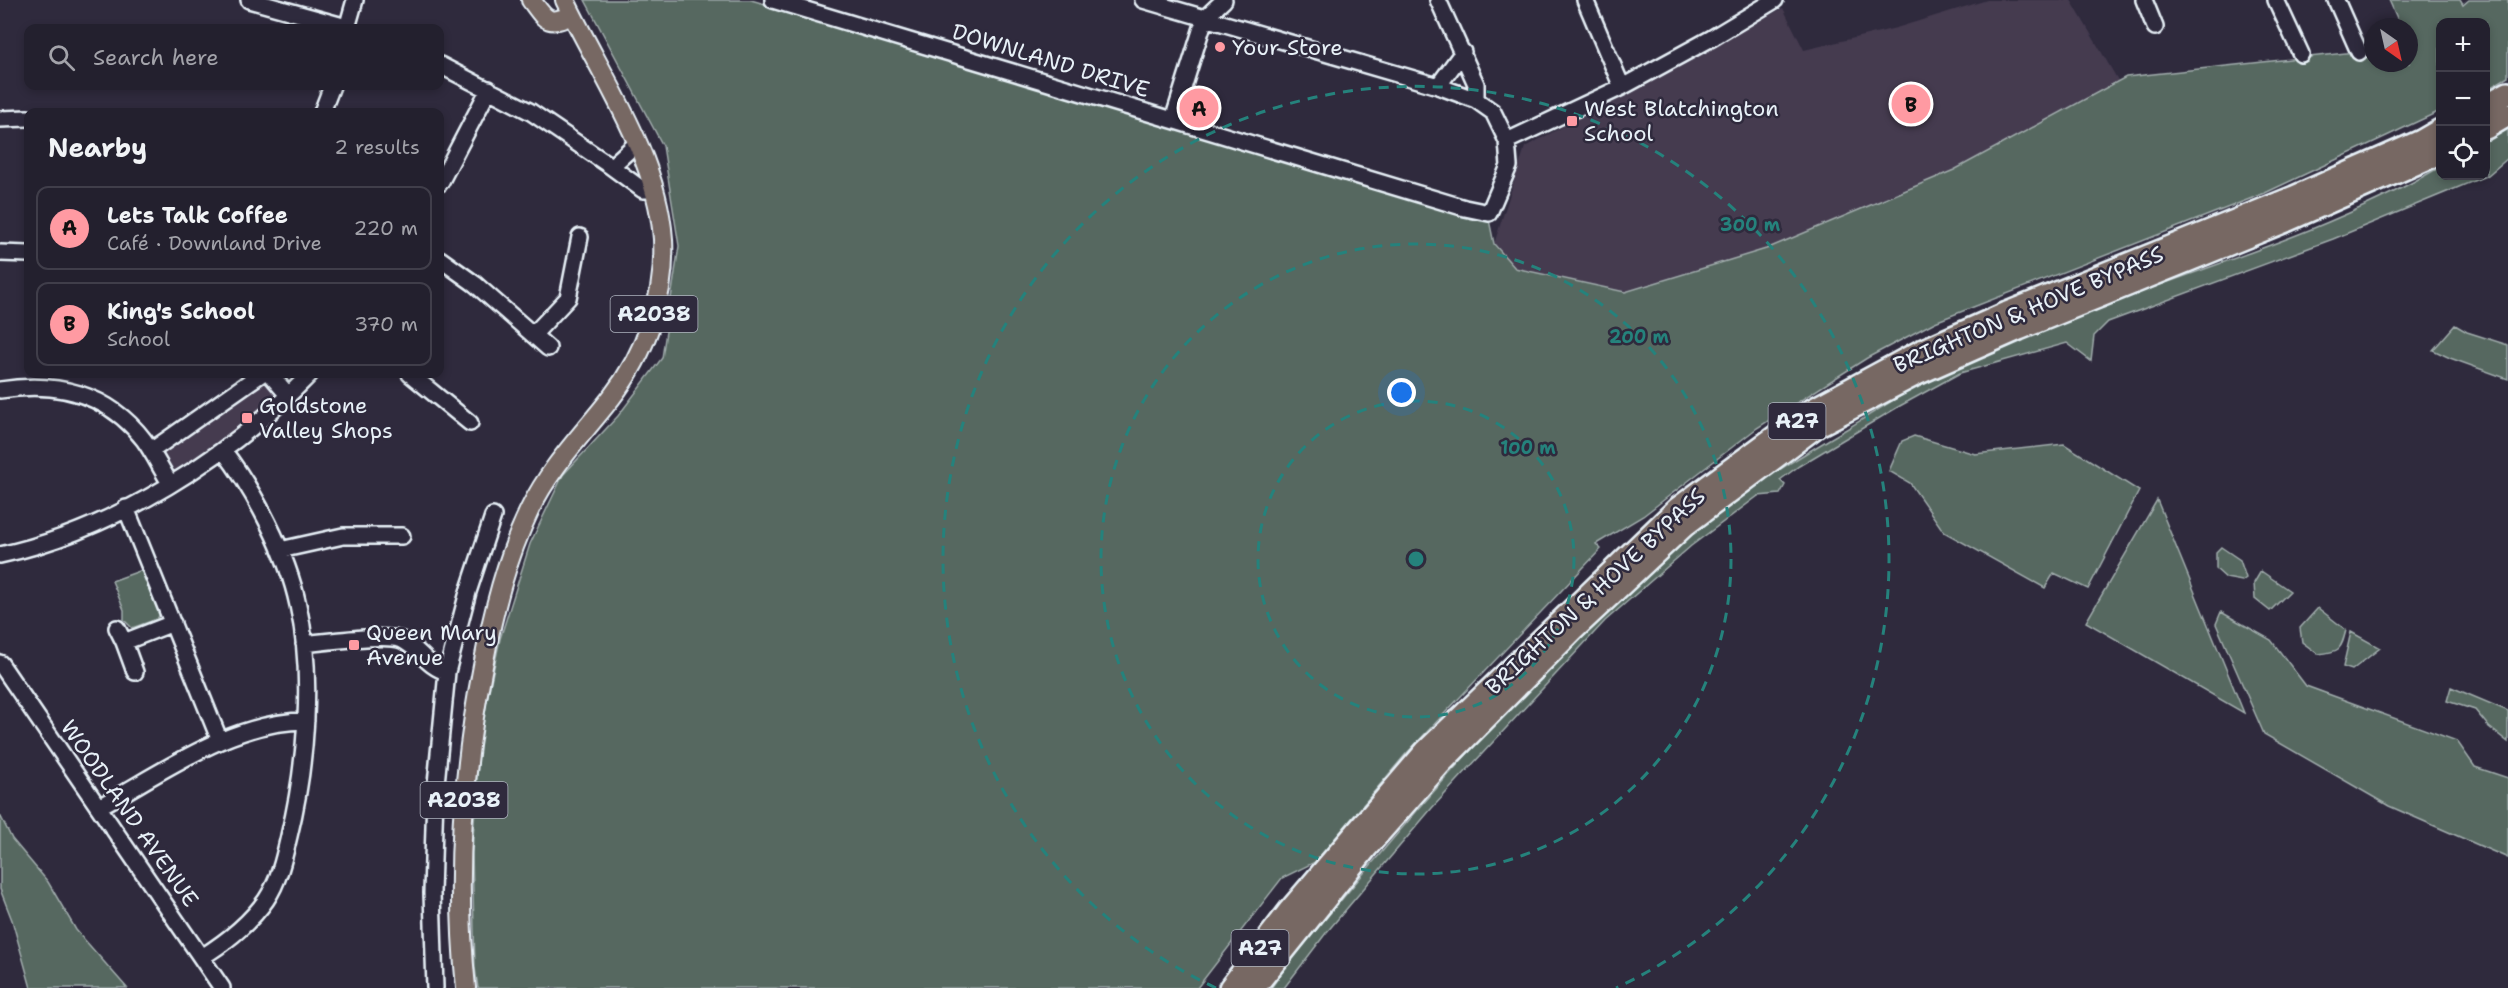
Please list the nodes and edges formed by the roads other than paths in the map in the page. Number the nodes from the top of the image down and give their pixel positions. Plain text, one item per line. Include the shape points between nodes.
1 (249, 0) edge
2 (355, 0) edge
3 (531, 0) edge
4 (775, 0) edge
5 (1143, 0) edge
6 (1224, 0) edge
7 (1438, 0) edge
8 (1585, 0) edge
9 (1774, 0) edge
10 (2144, 0) edge
11 (2276, 0) edge
12 (2336, 0) edge
13 (568, 8) edge
14 (1205, 18) junction
15 (334, 24) edge
16 (349, 24) edge
17 (2155, 27) dead end
18 (1463, 52) junction
19 (2359, 52) dead end
20 (2301, 54) dead end
21 (444, 67) edge
22 (1438, 87) junction
23 (1622, 87) junction
24 (489, 89) junction
25 (330, 90) edge
26 (2508, 93) edge
27 (1476, 100) junction
28 (2490, 103) edge
29 (324, 108) edge
30 (2508, 115) edge
31 (24, 118) edge
32 (0, 119) edge
33 (1173, 120) junction
34 (2489, 126) edge
35 (2436, 132) edge
36 (1507, 141) junction
37 (637, 143) junction
38 (2436, 155) edge
39 (609, 165) junction
40 (444, 175) edge
41 (655, 190) junction
42 (580, 237) dead end
43 (0, 253) edge
44 (24, 254) edge
45 (444, 262) edge
46 (534, 334) junction
47 (548, 348) dead end
48 (255, 378) edge
49 (273, 378) edge
50 (306, 378) edge
51 (415, 378) edge
52 (0, 390) edge
53 (288, 395) junction
54 (470, 423) dead end
55 (223, 450) junction
56 (151, 451) junction
57 (170, 483) junction
58 (126, 508) junction
59 (493, 516) dead end
60 (402, 536) dead end
61 (280, 550) junction
62 (0, 555) edge
63 (173, 623) junction
64 (304, 644) junction
65 (0, 663) edge
66 (135, 672) dead end
67 (447, 672) junction
68 (306, 721) junction
69 (220, 741) junction
70 (101, 809) junction
71 (202, 957) junction
72 (222, 988) edge
73 (435, 988) edge
74 (466, 988) edge
75 (1230, 988) edge
76 (1254, 988) edge

1 - 15 street
2 - 16 street
3 - 13 main road via 555,22
4 - 33 street, DOWNLAND DRIVE
5 - 14 street
6 - 14 street
7 - 18 street
8 - 23 street
9 - 23 street
10 - 17 street
11 - 20 street
12 - 19 street
13 - 37 main road, A2038
14 - 22 street
14 - 33 street
18 - 22 street
18 - 27 street via 1476,84
21 - 24 street
22 - 27 street
23 - 36 street
24 - 39 street via 531,112
24 - 40 street
25 - 29 street
26 - 28 highway
27 - 36 street via 1493,112
30 - 34 highway
31 - 32 street
33 - 36 street, DOWNLAND DRIVE via 1489,213 1509,166
35 - 75 highway, BRIGHTON & HOVE BYPASS / A27 via 2294,197 1921,351 1810,411 1677,509 1426,751 1304,893
37 - 39 street
37 - 41 main road, A2038
38 - 76 highway, BRIGHTON & HOVE BYPASS / A27 via 2286,221 2019,328 1917,374 1817,426 1685,525 1573,630 1432,772
39 - 41 street via 643,190
41 - 74 main road, A2038 via 663,256 656,304 646,337 618,388 537,496 508,563 493,615 474,710 460,831
42 - 46 street via 568,298
43 - 44 street
45 - 46 street
46 - 47 street
48 - 56 street
49 - 53 street
50 - 53 street
51 - 54 street
52 - 56 street via 46,387 82,394 124,418
53 - 55 street
55 - 57 street
55 - 61 street via 243,478
56 - 57 street
57 - 58 street
58 - 62 street via 66,536
58 - 63 street
59 - 67 street
60 - 61 street via 343,536
61 - 64 street via 298,602
63 - 66 street via 120,635
63 - 69 street
64 - 67 street via 398,638 435,668
64 - 68 street
65 - 70 street, WOODLAND AVENUE
67 - 73 street via 435,794
68 - 69 street via 262,727
68 - 71 street via 296,807 277,880 252,917
69 - 70 street
70 - 71 street, WOODLAND AVENUE
71 - 72 street, WOODLAND AVENUE

